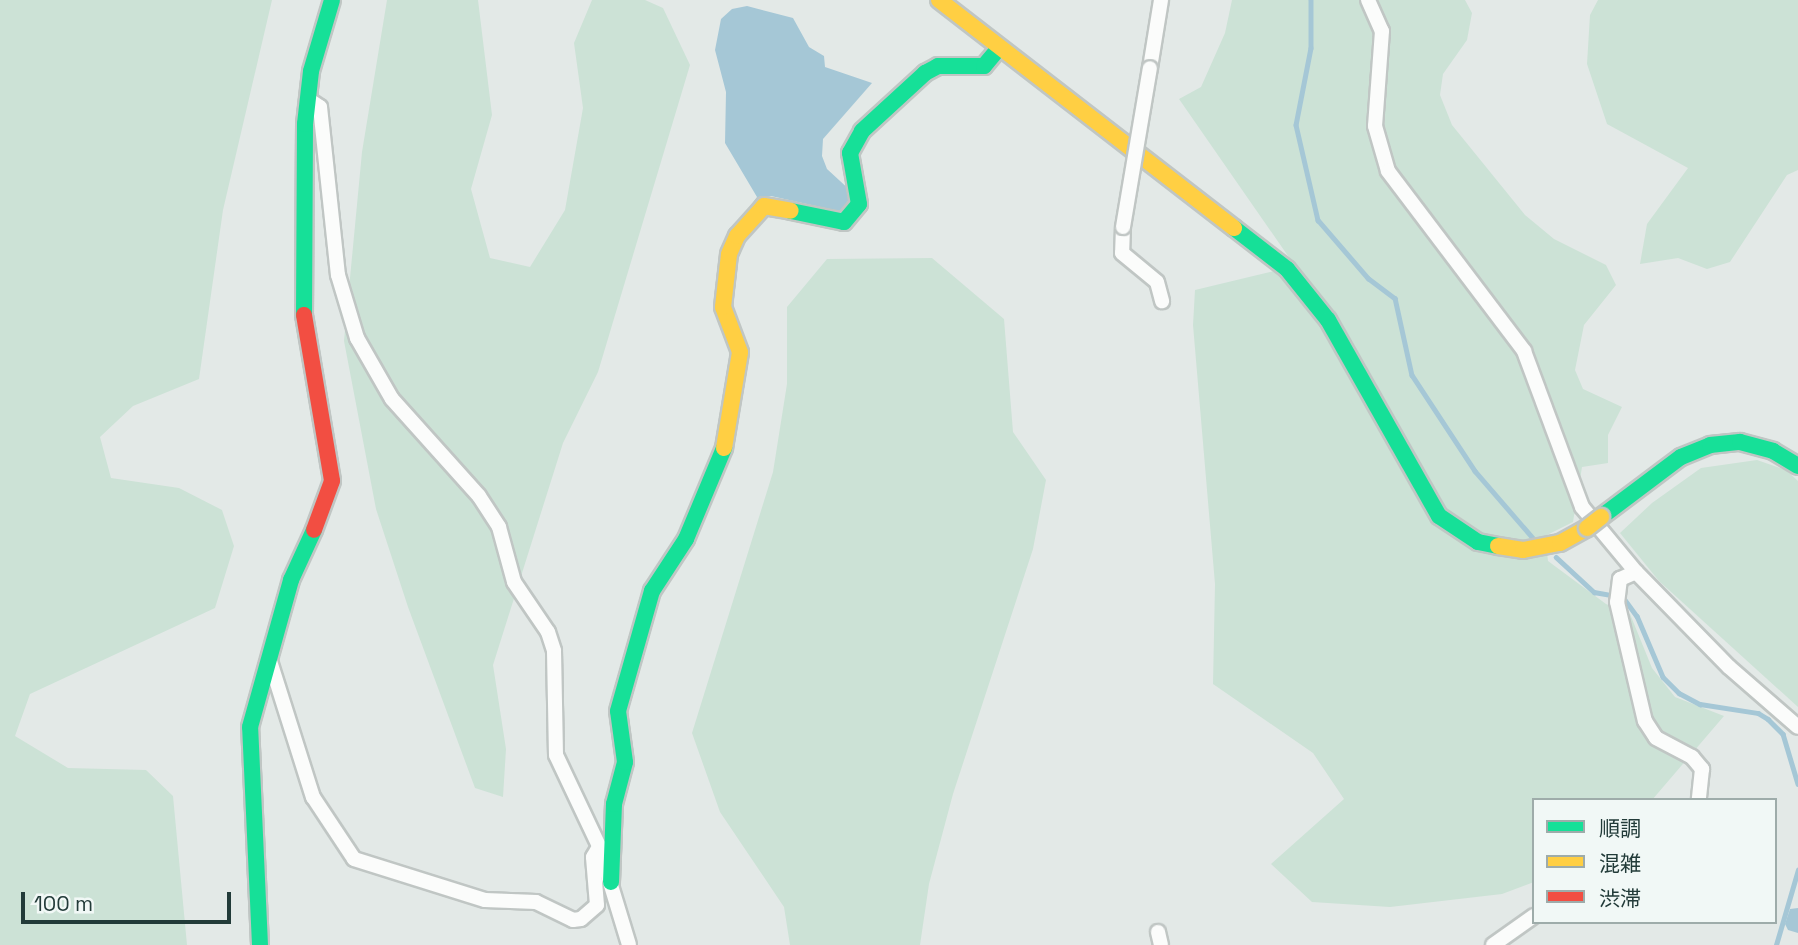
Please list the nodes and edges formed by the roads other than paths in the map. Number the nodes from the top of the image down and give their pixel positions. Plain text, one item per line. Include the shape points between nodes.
1 (332, 0) edge
2 (939, 0) edge
3 (1161, 0) edge
4 (1368, 0) edge
5 (959, 6) edge
6 (999, 48) junction
7 (308, 99) junction
8 (1162, 301) dead end
9 (1798, 466) edge
10 (1636, 572) junction
11 (267, 654) junction
12 (1798, 727) edge
13 (1699, 798) edge
14 (599, 846) junction
15 (611, 882) junction
16 (1532, 917) edge
17 (260, 945) edge
18 (629, 945) edge
19 (1493, 945) edge

1 - 7 street
2 - 5 street
3 - 8 street, bridge via 1122,253 1157,282
4 - 10 street via 1382,32 1375,126 1388,171 1524,351 1582,507
5 - 6 street
6 - 9 street, bridge via 1287,269 1328,320 1439,516 1478,542 1523,550 1560,543 1681,457 1710,445 1740,442 1773,451
6 - 15 street via 984,66 938,66 925,73 862,131 850,153 859,204 844,222 764,206 737,236 729,254 723,307 740,352 739,376 721,461 700,497 686,539 652,591 618,711 625,762 614,804
7 - 11 street via 302,314 332,481 291,580
7 - 14 street via 320,107 338,275 357,338 392,399 479,496 499,527 514,582 548,632 554,651 556,755
10 - 12 street via 1729,667
10 - 13 street via 1620,579 1617,596 1645,721 1656,738 1692,757 1702,769
11 - 14 street via 313,797 354,859 485,900 536,902 573,920 597,905 593,857
11 - 17 street via 250,727
14 - 15 street
15 - 18 street
16 - 19 street

